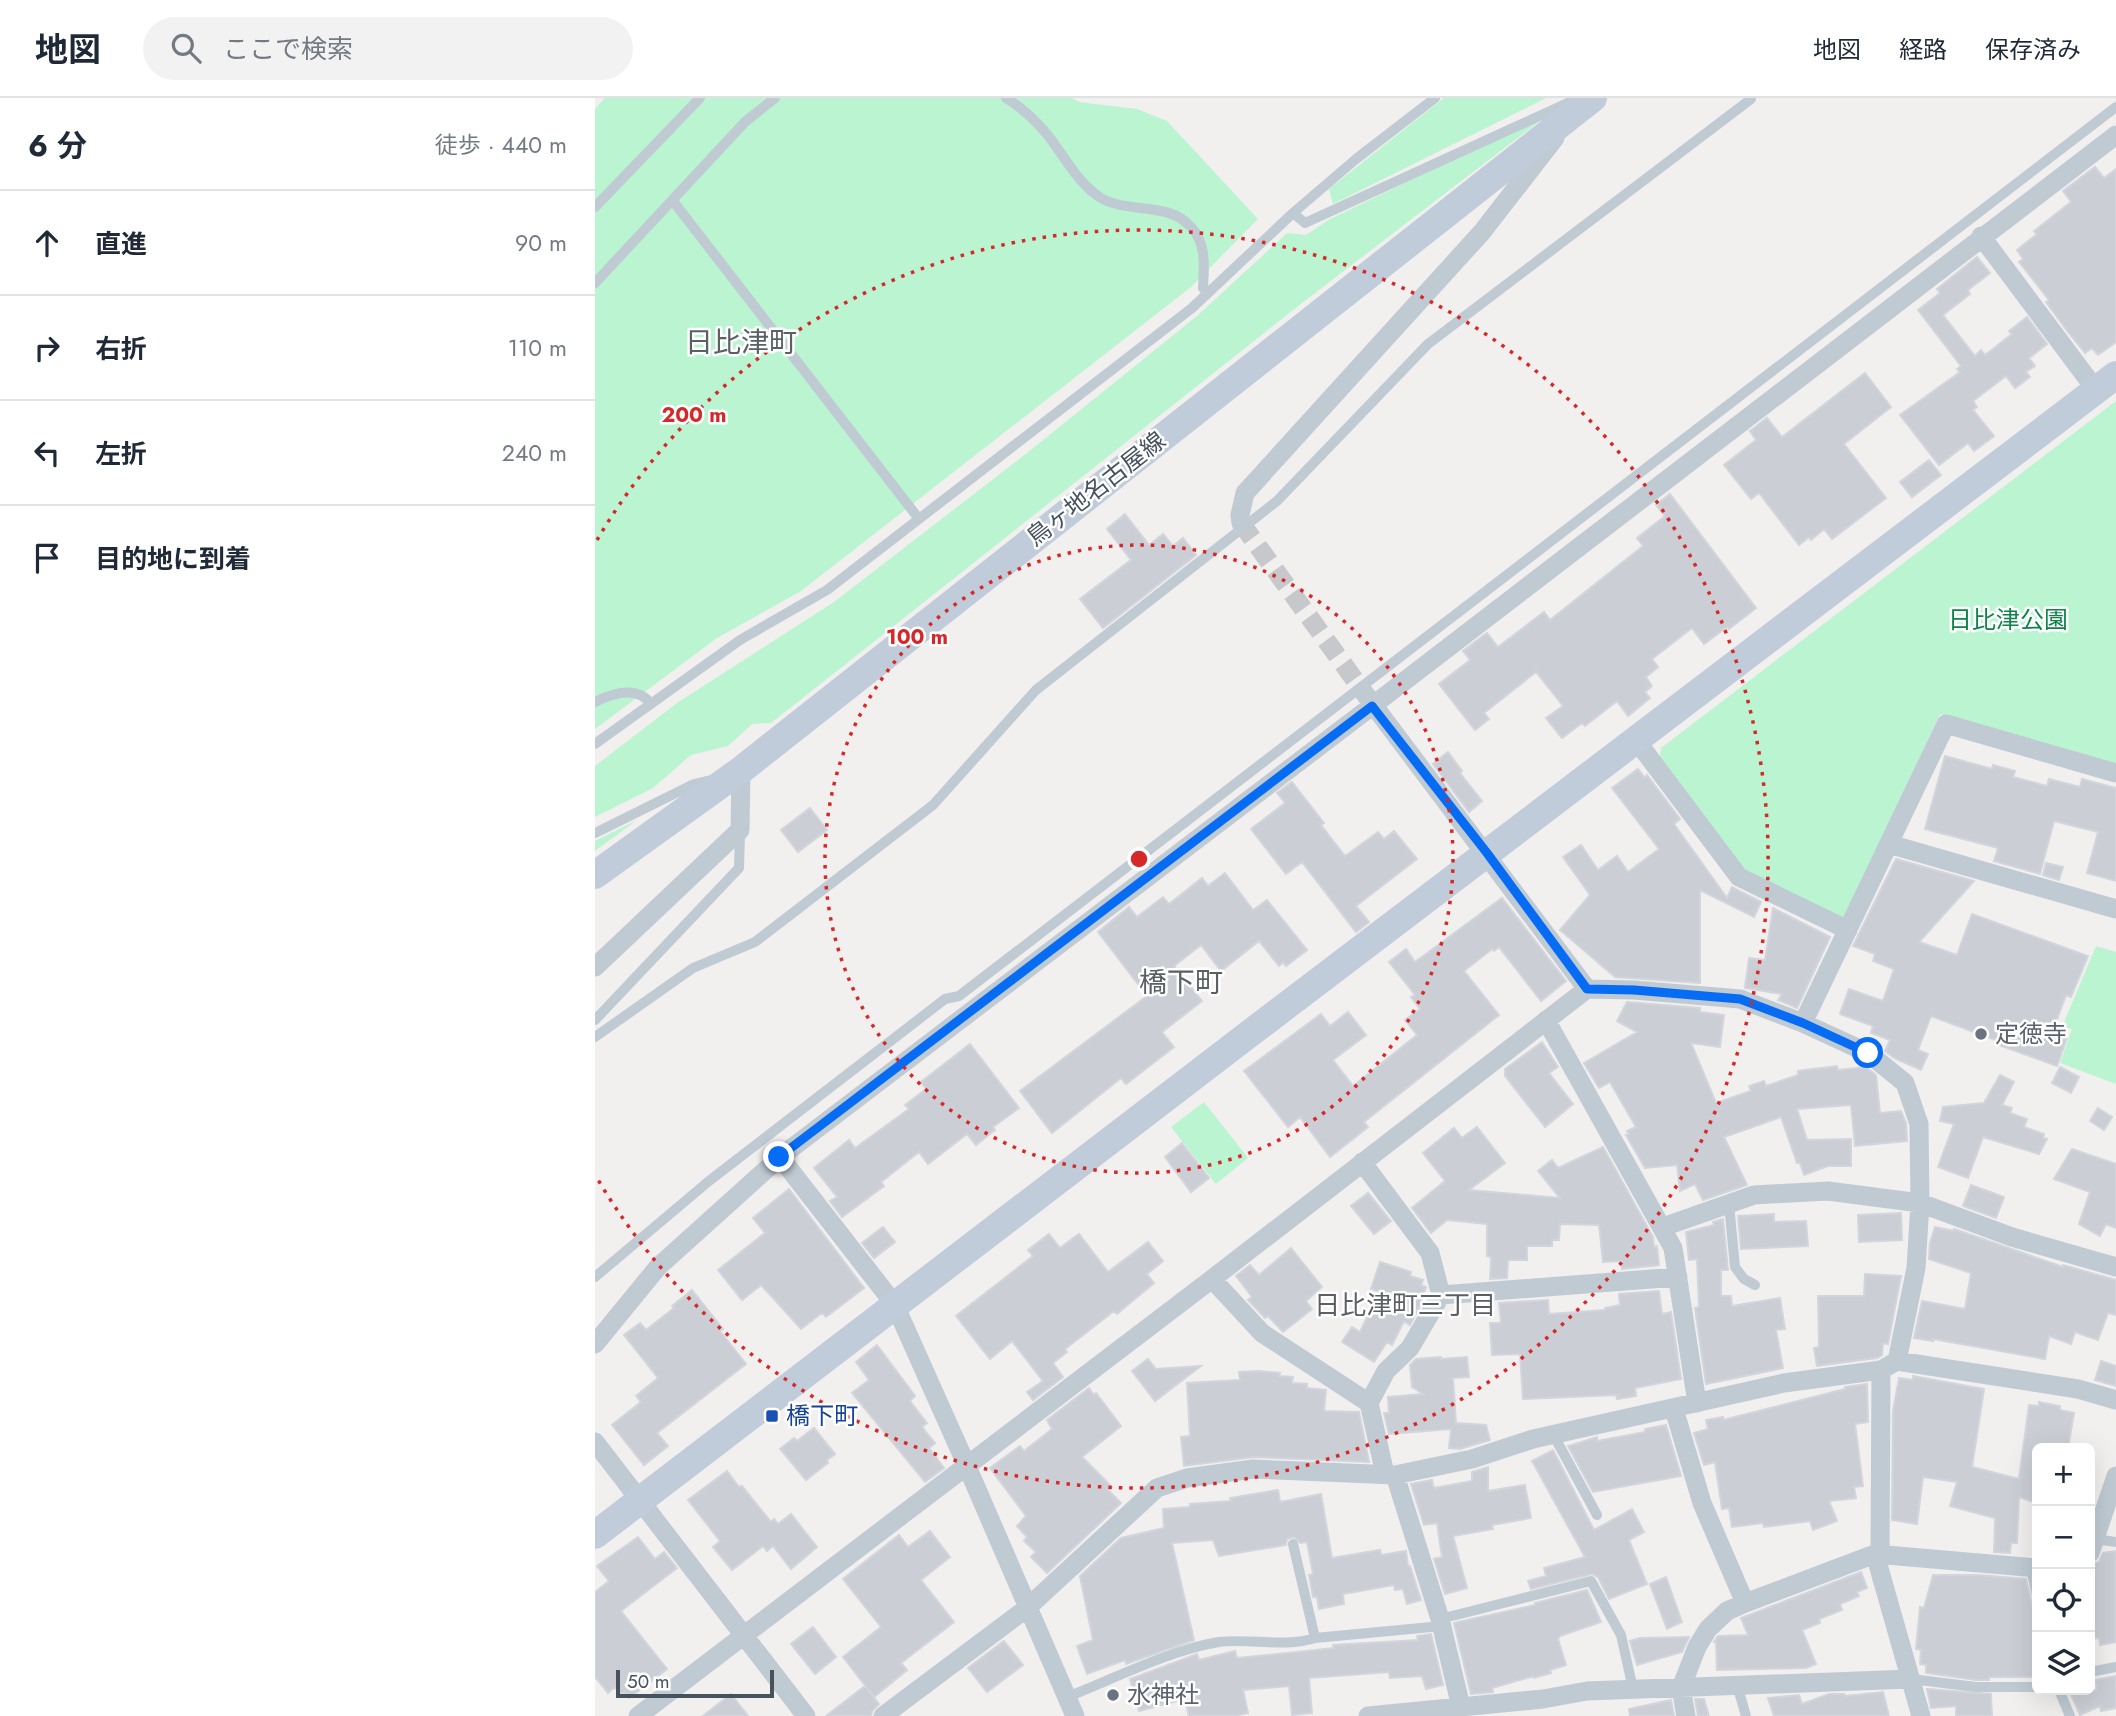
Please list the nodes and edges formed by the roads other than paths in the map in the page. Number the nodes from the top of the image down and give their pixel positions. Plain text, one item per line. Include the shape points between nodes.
1 (700, 98) edge
2 (775, 98) edge
3 (1006, 98) edge
4 (1436, 98) edge
5 (1751, 99) edge
6 (1584, 103) edge
7 (2116, 107) edge
8 (2116, 135) edge
9 (673, 201) junction
10 (595, 207) edge
11 (1293, 213) junction
12 (1981, 236) junction
13 (595, 283) edge
14 (1207, 293) junction
15 (2106, 383) edge
16 (919, 519) junction
17 (1241, 523) dead end
18 (1369, 700) junction
19 (595, 702) edge
20 (651, 704) junction
21 (1636, 740) junction
22 (595, 744) edge
23 (741, 770) junction
24 (2116, 773) edge
25 (718, 786) junction
26 (740, 830) junction
27 (595, 833) edge
28 (1889, 844) junction
29 (1487, 853) junction
30 (595, 875) edge
31 (2116, 909) edge
32 (1848, 930) junction
33 (595, 967) edge
34 (1587, 989) junction
35 (595, 1020) edge
36 (1546, 1020) junction
37 (1803, 1023) junction
38 (595, 1037) edge
39 (779, 1157) junction
40 (1362, 1162) junction
41 (1920, 1203) junction
42 (1729, 1205) junction
43 (1663, 1227) junction
44 (2116, 1266) edge
45 (595, 1277) edge
46 (1678, 1277) junction
47 (1212, 1279) junction
48 (1755, 1285) dead end
49 (1441, 1296) junction
50 (895, 1305) junction
51 (595, 1344) edge
52 (1889, 1366) junction
53 (2116, 1400) edge
54 (1369, 1403) junction
55 (1697, 1403) junction
56 (1674, 1409) junction
57 (1553, 1434) junction
58 (595, 1442) edge
59 (967, 1464) junction
60 (1390, 1475) junction
61 (2116, 1476) edge
62 (641, 1500) junction
63 (1597, 1515) dead end
64 (595, 1535) edge
65 (2095, 1537) edge
66 (2116, 1542) edge
67 (1293, 1545) dead end
68 (2095, 1546) edge
69 (1877, 1554) junction
70 (2032, 1568) edge
71 (1745, 1603) junction
72 (1027, 1608) junction
73 (1441, 1622) junction
74 (744, 1636) junction
75 (1315, 1638) junction
76 (2116, 1667) edge
77 (2095, 1671) edge
78 (1911, 1679) junction
79 (1737, 1685) junction
80 (2032, 1686) edge
81 (1681, 1688) junction
82 (1633, 1689) junction
83 (2061, 1695) edge
84 (1067, 1697) junction
85 (1455, 1710) edge
86 (638, 1716) edge
87 (806, 1716) edge
88 (883, 1716) edge
89 (1075, 1716) edge
90 (1368, 1716) edge
91 (1686, 1716) edge
92 (1746, 1716) edge
93 (1921, 1716) edge
94 (2070, 1716) edge

1 - 10 lane
2 - 9 lane via 745,122
3 - 14 lane via 1046,133 1090,190 1104,200 1166,212 1190,225 1201,244
4 - 11 lane
5 - 38 lane via 1428,344 1277,502 1036,690 933,805 755,942 693,968
6 - 11 lane via 1555,108 1305,223
6 - 17 street via 1482,232 1245,493
6 - 23 street, 鳥ヶ地名古屋線
7 - 45 lane via 970,988 945,999 709,1181
8 - 12 street
9 - 13 lane
9 - 16 lane
11 - 14 lane
12 - 15 street
12 - 18 street
14 - 16 lane
15 - 21 street
16 - 20 lane via 827,590 740,640
18 - 29 street
18 - 39 street
19 - 20 lane via 612,694 639,693
20 - 22 lane
21 - 29 street
21 - 32 street via 1739,877
23 - 25 street, 鳥ヶ地名古屋線
23 - 26 street
24 - 28 street via 1946,724
25 - 27 lane via 710,779 694,784
25 - 30 street, 鳥ヶ地名古屋線
26 - 33 street
26 - 35 lane via 739,868
28 - 31 street
28 - 32 street
29 - 34 street
29 - 50 street
32 - 37 street
34 - 36 street
34 - 37 street via 1740,999
36 - 40 street
36 - 43 street
37 - 41 street via 1868,1053 1905,1083 1919,1124
39 - 50 street
39 - 51 street via 658,1267
40 - 47 street
40 - 49 street via 1430,1253
41 - 42 street via 1828,1191 1754,1195
41 - 44 street via 2012,1237
41 - 52 street via 1916,1268
42 - 43 street
42 - 48 lane via 1735,1267
43 - 46 street via 1673,1248
46 - 49 street
46 - 55 street
47 - 54 street via 1262,1333
47 - 59 street
49 - 54 street via 1410,1348 1386,1371
50 - 59 street
50 - 62 street
52 - 53 street via 2078,1389
52 - 55 street
52 - 69 street
54 - 60 street
55 - 56 street
56 - 57 street
56 - 71 street via 1702,1503
57 - 60 street via 1472,1459
57 - 63 lane
58 - 62 street
59 - 72 street
59 - 74 street
60 - 72 street via 1253,1469 1187,1478 1157,1488
60 - 73 street
61 - 65 street
62 - 64 street
62 - 74 street
66 - 68 lane
67 - 75 lane
69 - 70 street
69 - 71 street
69 - 78 street
71 - 81 street via 1727,1611 1708,1629
72 - 84 street
72 - 88 street
73 - 75 lane
73 - 82 lane via 1591,1581 1621,1635
73 - 85 street
74 - 86 street
74 - 87 street
75 - 84 lane via 1300,1643 1216,1642
76 - 77 lane
78 - 79 street
78 - 80 lane via 1976,1687
78 - 93 street
79 - 81 street
79 - 92 lane
81 - 82 street
81 - 91 street
82 - 85 street via 1587,1690
83 - 94 lane
84 - 89 street
85 - 90 street

